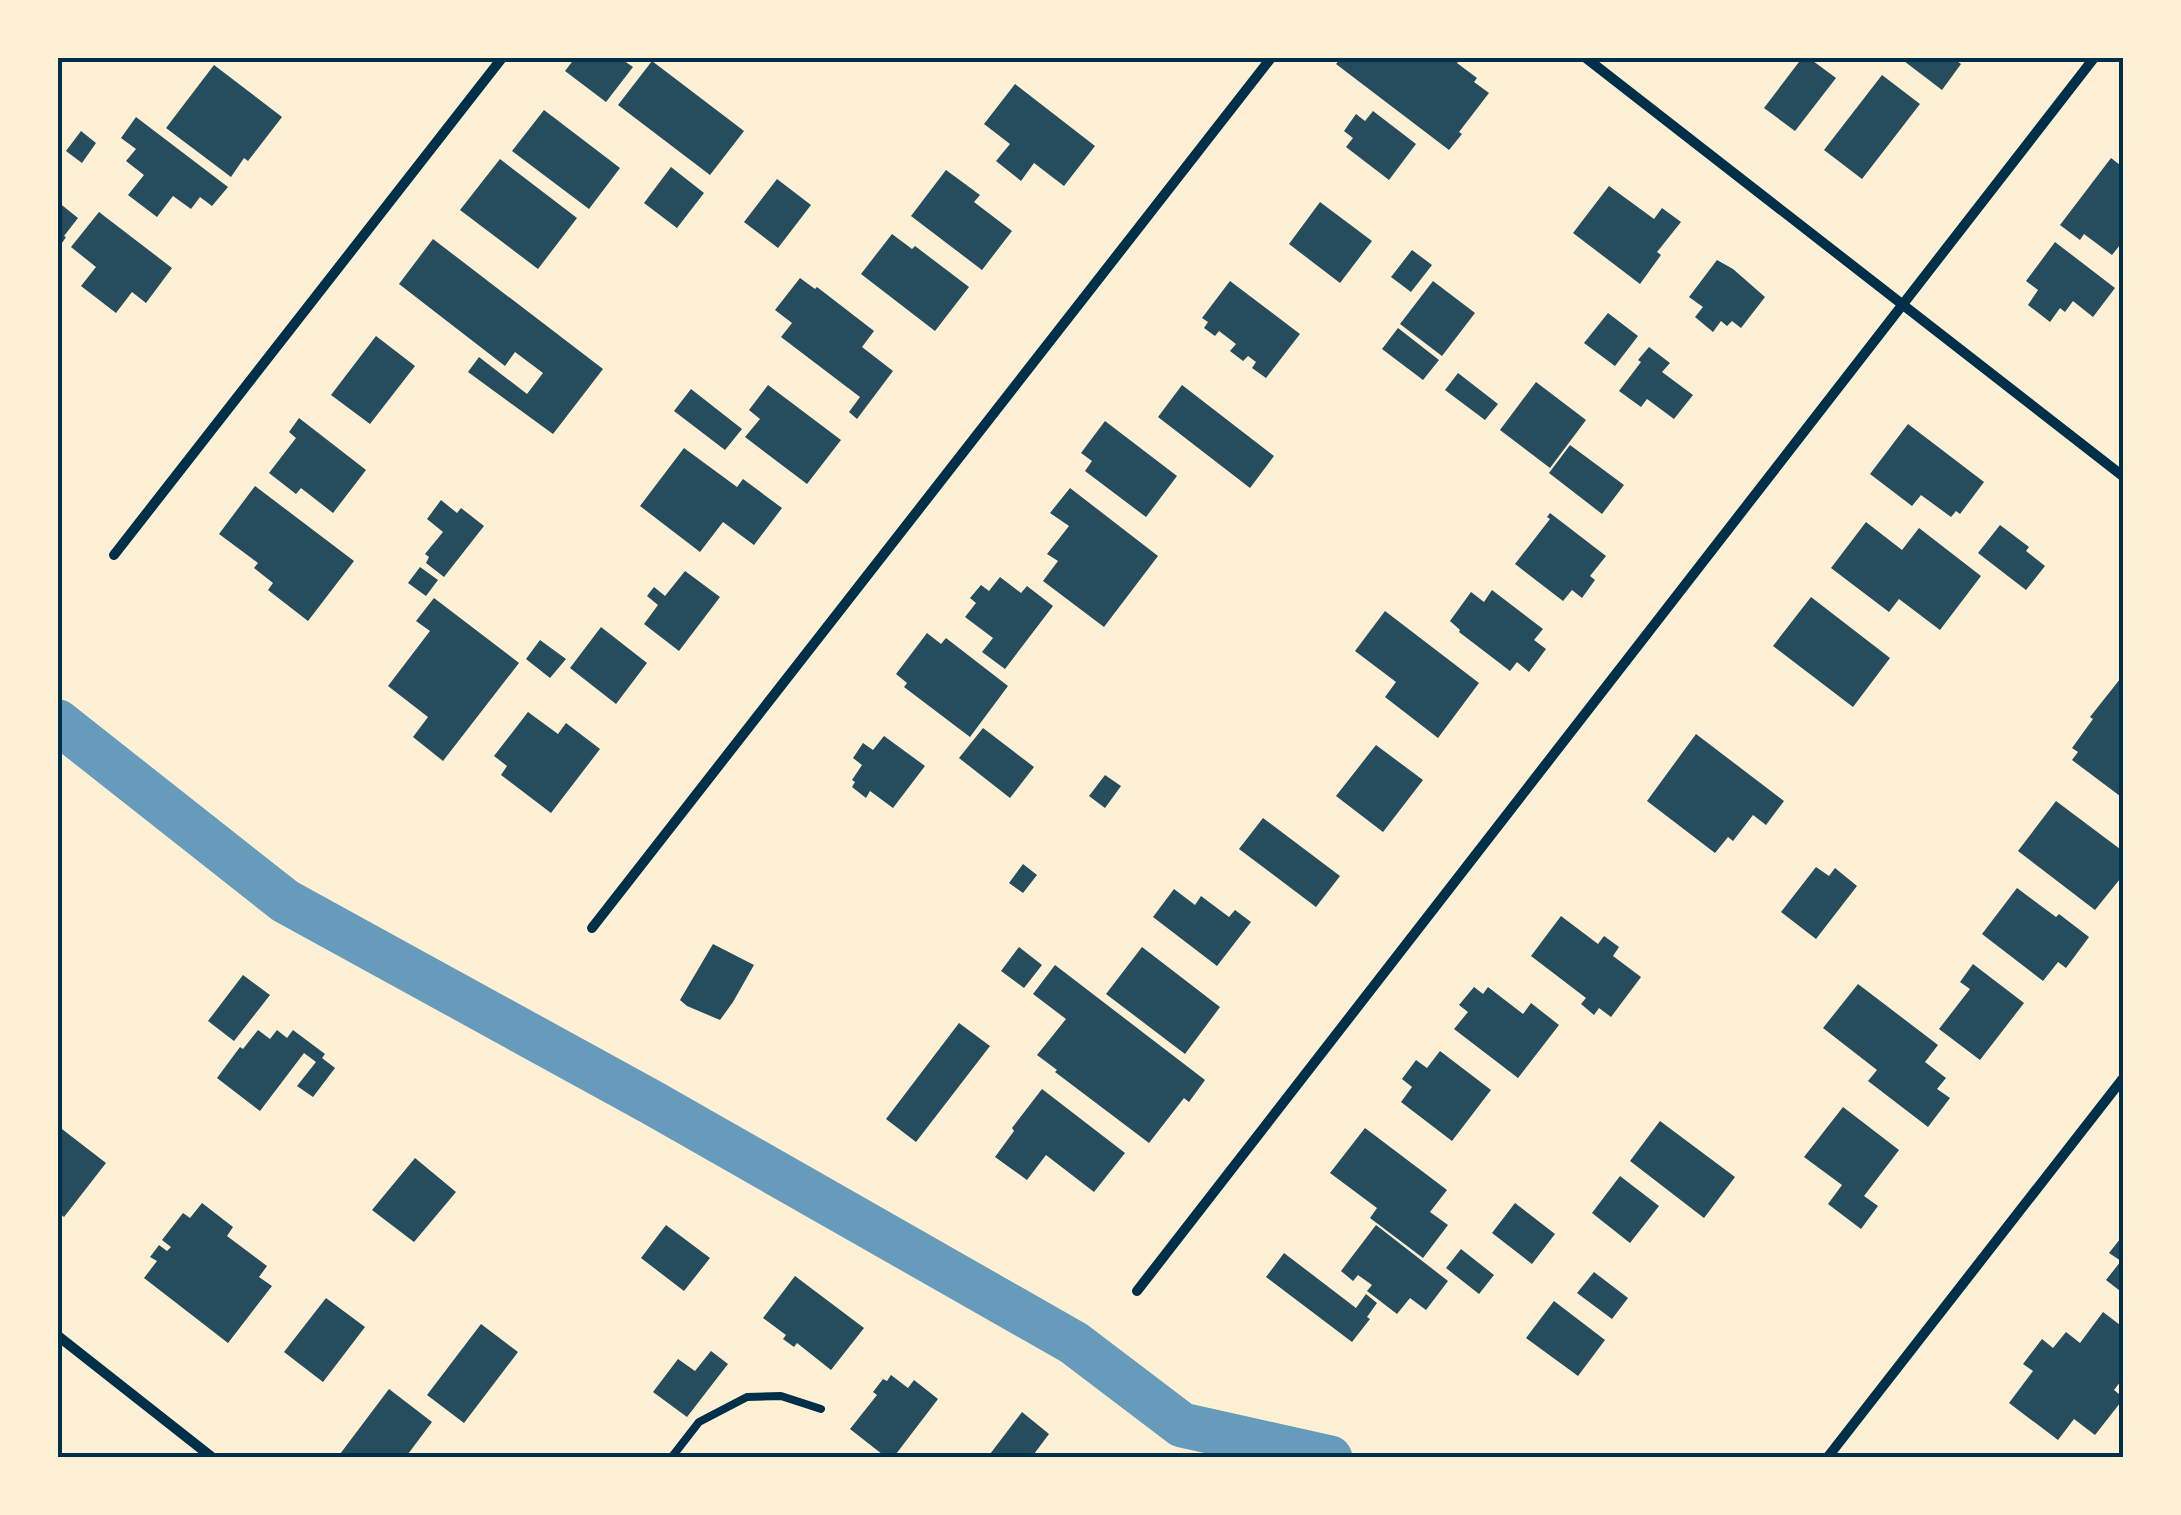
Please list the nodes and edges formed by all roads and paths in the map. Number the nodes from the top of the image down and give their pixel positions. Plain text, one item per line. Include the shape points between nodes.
1 (502, 58) edge
2 (1271, 58) edge
3 (1586, 58) edge
4 (2094, 58) edge
5 (1902, 304) junction
6 (2124, 478) edge
7 (114, 555) dead end
8 (592, 928) dead end
9 (2124, 1077) edge
10 (1137, 1291) dead end
11 (58, 1336) edge
12 (821, 1409) dead end
13 (213, 1458) edge
14 (671, 1458) edge
15 (1827, 1458) edge

1 - 7 street
2 - 8 street
3 - 5 street
4 - 5 street
5 - 6 street
5 - 10 street
9 - 15 street
11 - 13 street
12 - 14 lane via 781,1396 747,1398 699,1422

